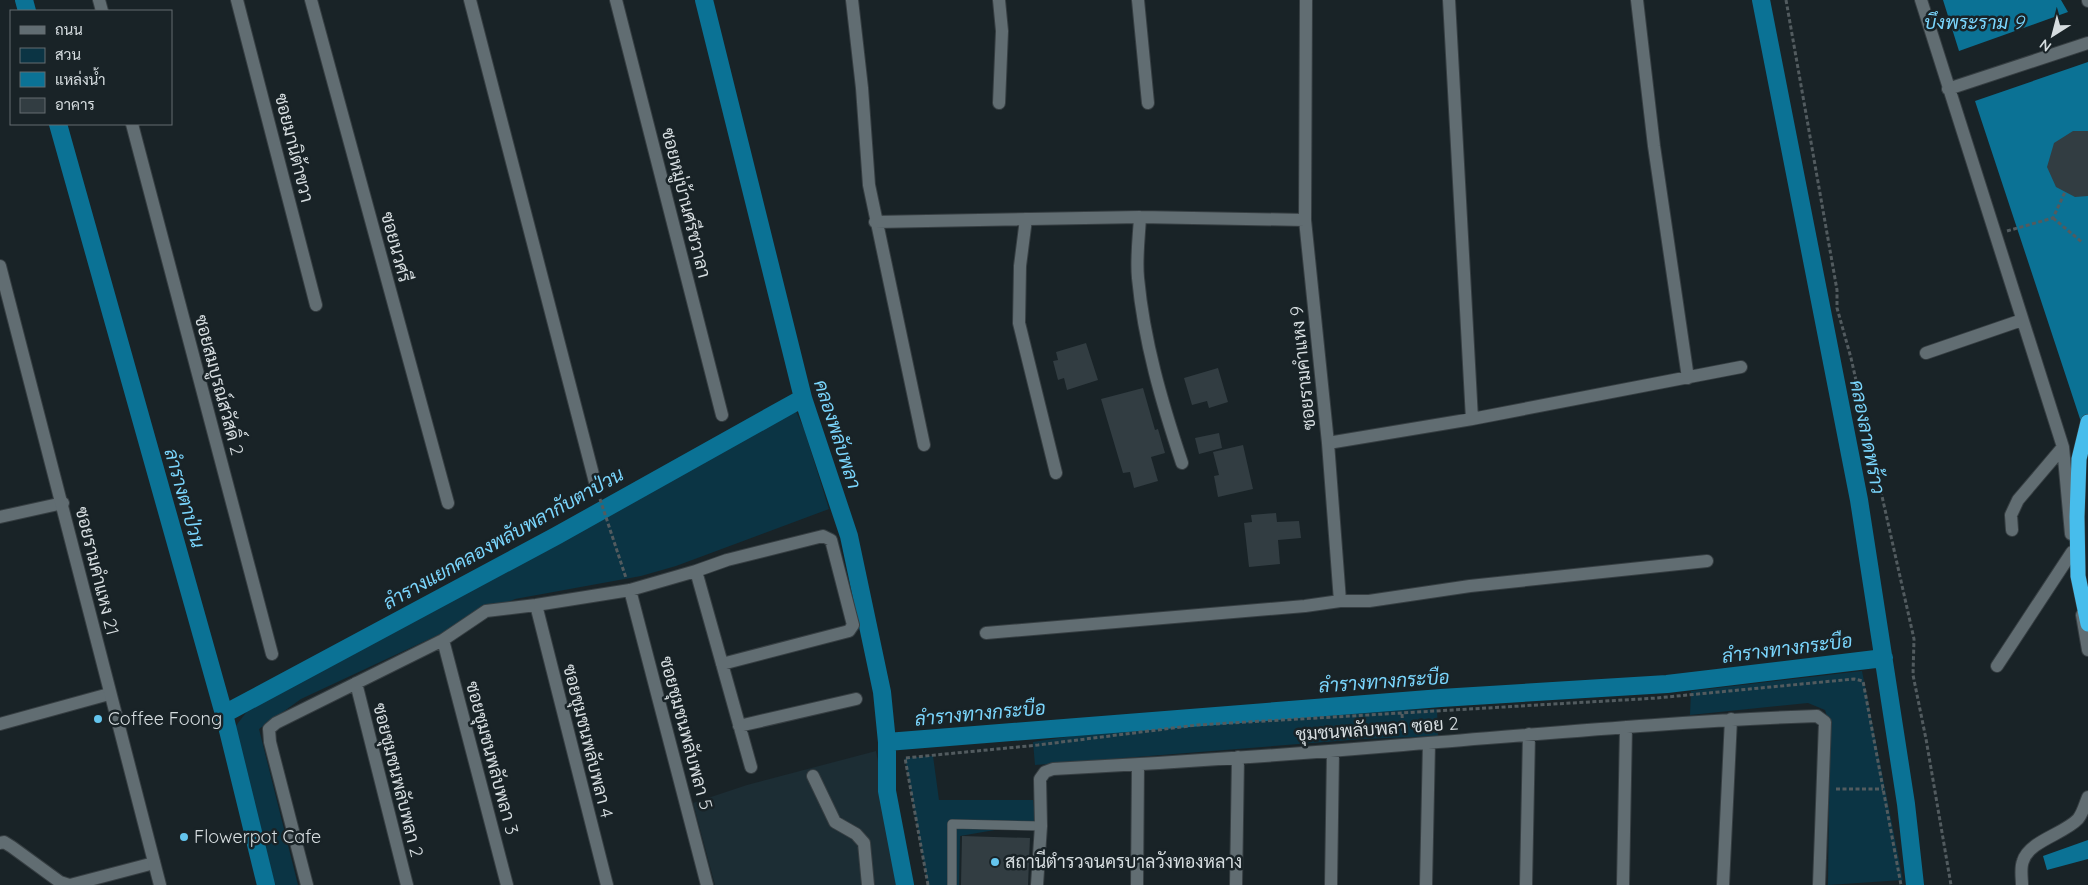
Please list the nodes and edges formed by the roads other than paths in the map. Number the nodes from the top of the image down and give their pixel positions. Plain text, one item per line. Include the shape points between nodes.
1 (237, 0) edge
2 (311, 0) edge
3 (470, 0) edge
4 (616, 0) edge
5 (852, 0) edge
6 (998, 0) edge
7 (1138, 0) edge
8 (1306, 0) edge
9 (1449, 0) edge
10 (1637, 0) edge
11 (1921, 0) edge
12 (2088, 43) edge
13 (1948, 89) junction
14 (999, 103) dead end
15 (1148, 103) dead end
16 (132, 125) edge
17 (1140, 217) junction
18 (1026, 219) junction
19 (1305, 220) junction
20 (875, 222) junction
21 (0, 266) edge
22 (5, 302) edge
23 (316, 305) dead end
24 (2022, 320) junction
25 (1926, 353) dead end
26 (1741, 367) dead end
27 (1688, 378) junction
28 (722, 414) dead end
29 (1472, 419) junction
30 (2088, 422) edge
31 (1328, 443) junction
32 (924, 446) dead end
33 (2063, 447) junction
34 (1182, 464) dead end
35 (1056, 473) dead end
36 (596, 486) road end
37 (63, 503) junction
38 (448, 503) dead end
39 (0, 518) edge
40 (2012, 530) dead end
41 (2072, 552) junction
42 (1706, 561) dead end
43 (696, 571) junction
44 (630, 590) junction
45 (1340, 601) junction
46 (536, 605) junction
47 (2088, 624) edge
48 (986, 633) dead end
49 (443, 640) junction
50 (2088, 650) edge
51 (272, 654) dead end
52 (722, 664) junction
53 (1997, 666) dead end
54 (356, 684) junction
55 (110, 694) junction
56 (856, 700) dead end
57 (1731, 720) junction
58 (0, 724) edge
59 (740, 726) junction
60 (1626, 727) junction
61 (1529, 734) junction
62 (1429, 743) junction
63 (1333, 751) junction
64 (1238, 757) junction
65 (1138, 764) junction
66 (751, 767) dead end
67 (812, 776) dead end
68 (2088, 797) edge
69 (1041, 826) junction
70 (0, 843) edge
71 (154, 863) junction
72 (70, 885) edge
73 (160, 885) edge
74 (307, 885) edge
75 (407, 885) edge
76 (507, 885) edge
77 (607, 885) edge
78 (707, 885) edge
79 (868, 885) edge
80 (952, 885) edge
81 (1037, 885) edge
82 (1137, 885) edge
83 (1236, 885) edge
84 (1331, 885) edge
85 (1426, 885) edge
86 (1526, 885) edge
87 (1623, 885) edge
88 (1723, 885) edge
89 (1819, 885) edge
90 (2022, 885) edge

1 - 23 street, ซอยมานิต้าขวา
2 - 38 street, ซอยนวศรี
3 - 36 street
4 - 28 street, ซอยหมู่บ้านศรีชวาลา
5 - 20 street
6 - 14 street via 1002,31
7 - 15 street
8 - 19 street, ซอยรามคำแหง 9
9 - 29 street
10 - 27 street via 1654,146
11 - 13 street
12 - 13 street
13 - 24 street
16 - 51 street, ซอยสมบูรณ์สวัสดิ์ 2
17 - 18 street
17 - 19 street
17 - 34 street via 1138,276 1148,350
18 - 20 street
18 - 35 street via 1020,266 1019,323
19 - 31 street, ซอยรามคำแหง 9
20 - 32 street
21 - 22 street, ซอยรามคำแหง 21
22 - 37 street, ซอยรามคำแหง 21
24 - 25 street
24 - 33 street
26 - 27 street
27 - 29 street
29 - 31 street
30 - 47 highway via 2079,459 2076,516 2078,576
31 - 45 street, ซอยรามคำแหง 9
33 - 40 street via 2018,500 2011,515
33 - 41 street
37 - 39 street
37 - 55 street, ซอยรามคำแหง 21
41 - 50 street
41 - 53 street
42 - 45 street via 1470,586 1369,601
43 - 44 street
43 - 52 street
43 - 52 street via 822,536 831,540 852,625 849,631
44 - 46 street
44 - 78 street, ซอยชุมชนพลับพลา 5
45 - 48 street
46 - 49 street via 486,611
46 - 77 street, ซอยชุมชนพลับพลา 4
49 - 54 street
49 - 76 street, ซอยชุมชนพลับพลา 3
52 - 59 street
54 - 74 street via 269,729
54 - 75 street, ซอยชุมชนพลับพลา 2
55 - 58 street
55 - 71 street, ซอยรามคำแหง 21
56 - 59 street
57 - 60 street, ชุมชนพลับพลา ซอย 2
57 - 88 street
57 - 89 street, ชุมชนพลับพลา ซอย 2 via 1817,716 1825,722
59 - 66 street
60 - 61 street, ชุมชนพลับพลา ซอย 2
60 - 87 street
61 - 62 street, ชุมชนพลับพลา ซอย 2
61 - 86 street
62 - 63 street, ชุมชนพลับพลา ซอย 2
62 - 85 street
63 - 64 street, ชุมชนพลับพลา ซอย 2
63 - 84 street
64 - 65 street, ชุมชนพลับพลา ซอย 2
64 - 83 street
65 - 69 street, ชุมชนพลับพลา ซอย 2 via 1045,772 1039,788
65 - 82 street
67 - 79 street via 835,822 856,834 864,843
68 - 90 street via 2080,818 2028,853 2022,862
69 - 80 lane via 952,824
69 - 81 street, ชุมชนพลับพลา ซอย 2
70 - 72 street via 4,842 60,882
71 - 72 street
71 - 73 street, ซอยรามคำแหง 21

